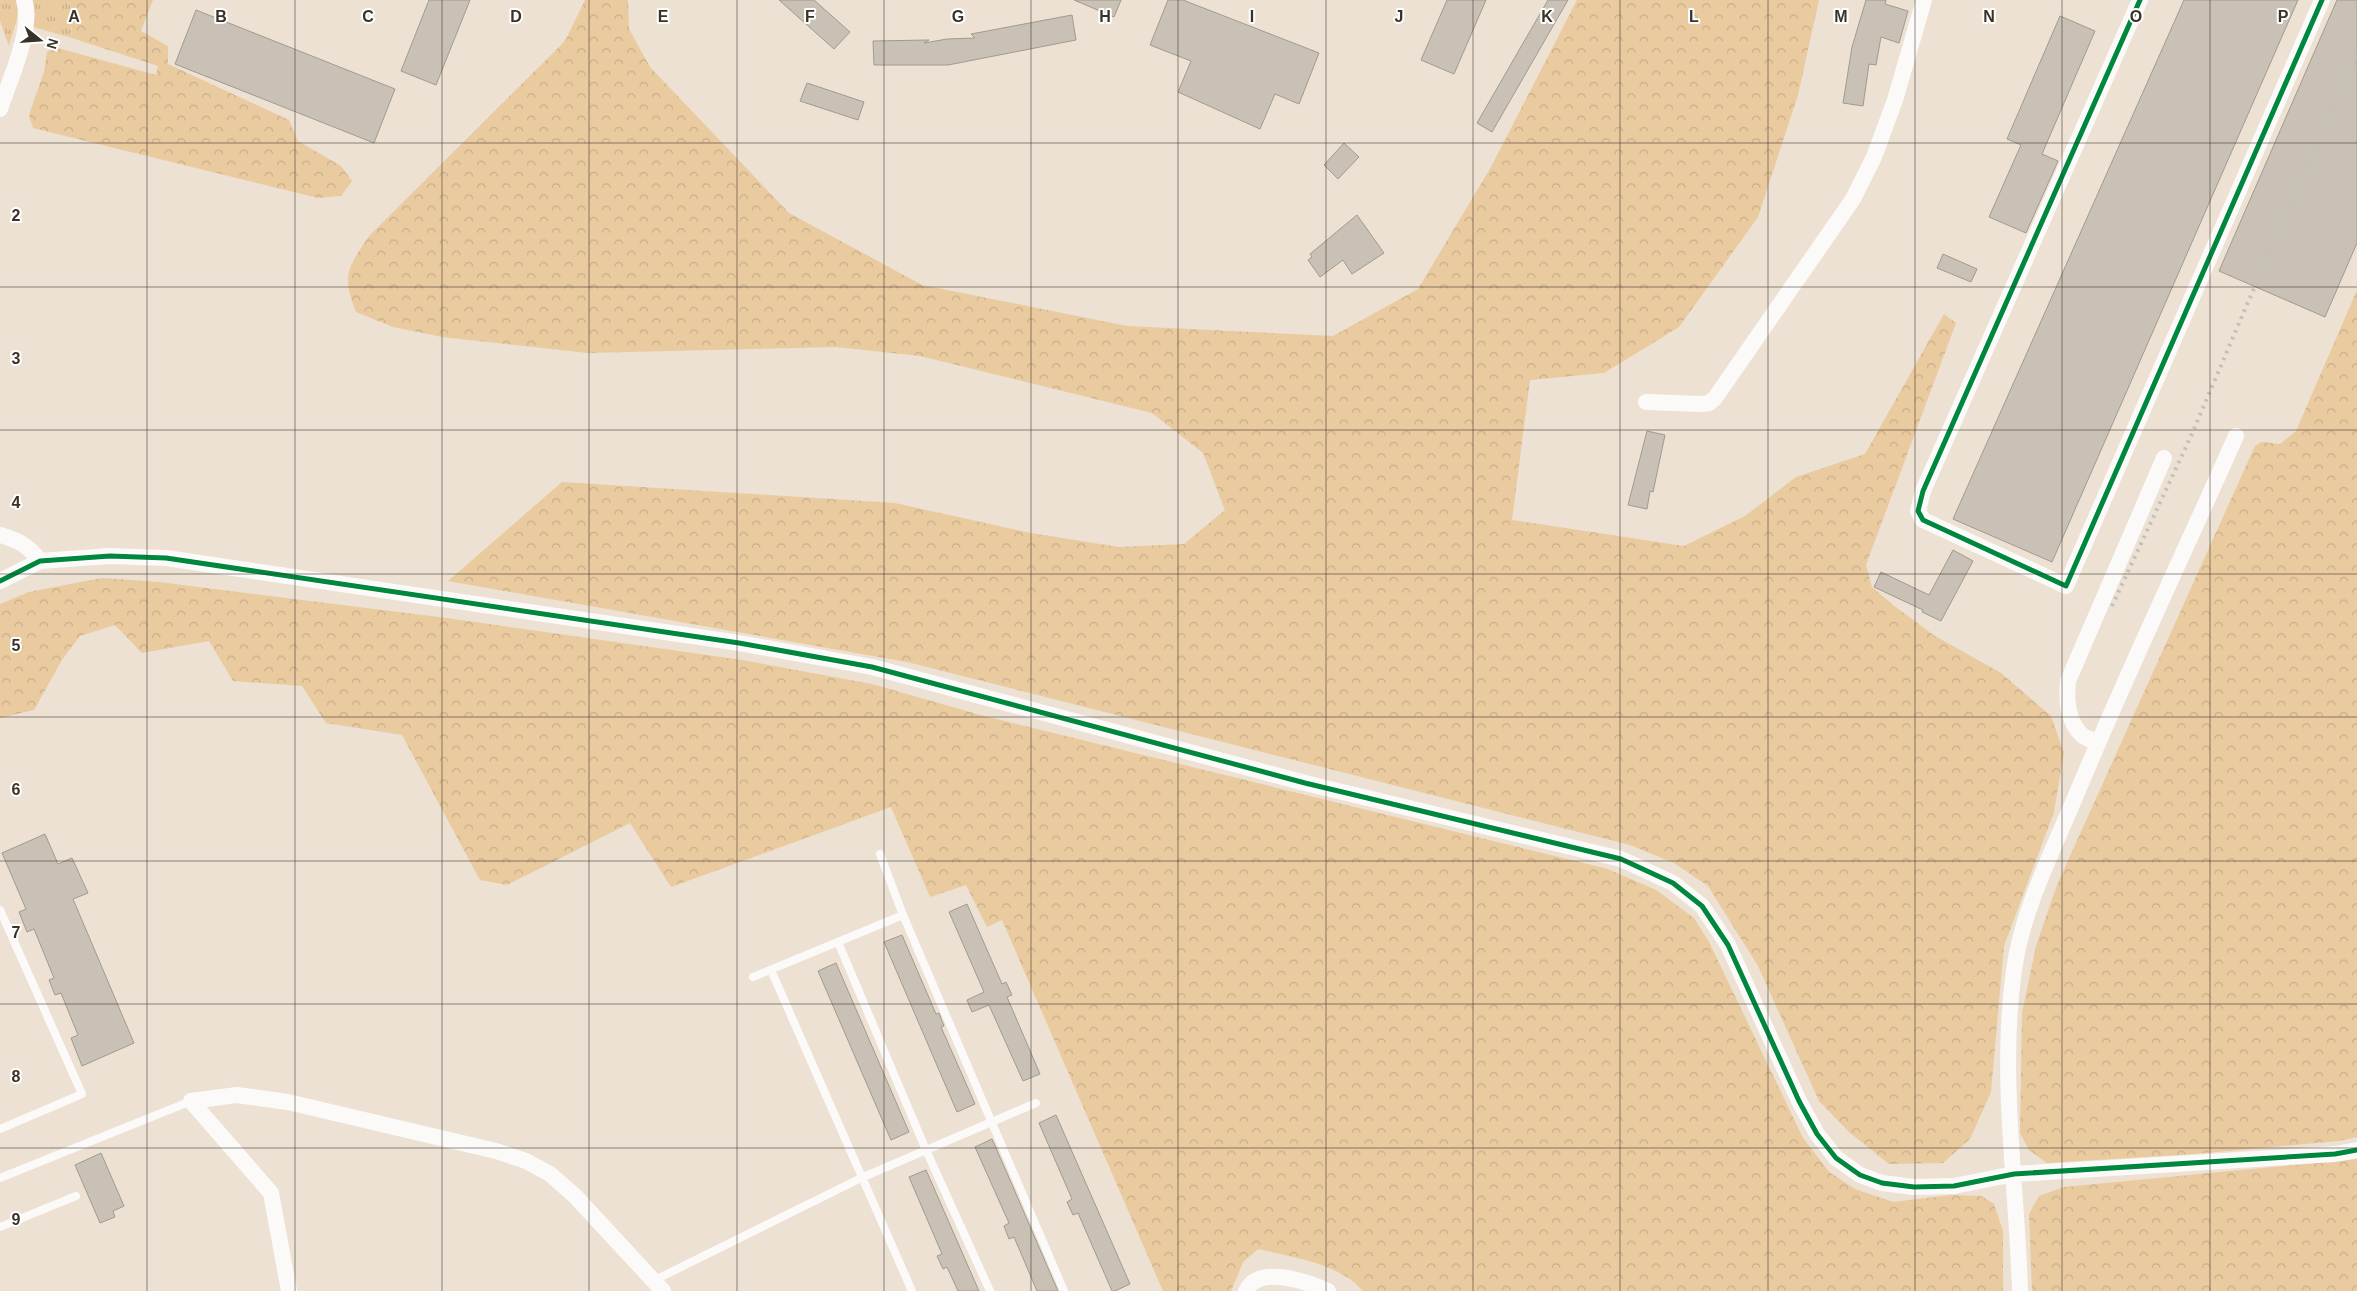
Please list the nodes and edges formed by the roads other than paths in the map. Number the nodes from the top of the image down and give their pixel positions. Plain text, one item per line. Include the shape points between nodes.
1 (24, 0) edge
2 (1924, 0) edge
3 (2140, 0) edge
4 (2322, 0) edge
5 (0, 109) edge
6 (1646, 402) dead end
7 (2236, 436) dead end
8 (2164, 458) dead end
9 (0, 535) edge
10 (40, 562) junction
11 (0, 581) edge
12 (2098, 742) junction
13 (880, 854) dead end
14 (0, 910) edge
15 (903, 915) junction
16 (838, 942) junction
17 (771, 970) junction
18 (753, 977) dead end
19 (191, 1100) junction
20 (1036, 1103) dead end
21 (992, 1122) junction
22 (0, 1129) edge
23 (926, 1150) junction
24 (2357, 1150) edge
25 (2014, 1174) junction
26 (0, 1178) edge
27 (861, 1178) junction
28 (76, 1196) dead end
29 (0, 1228) edge
30 (658, 1286) edge
31 (289, 1291) edge
32 (912, 1291) edge
33 (990, 1291) edge
34 (1064, 1291) edge
35 (1246, 1291) edge
36 (1328, 1291) edge
37 (2020, 1291) edge

1 - 5 street via 26,25
2 - 6 street via 1886,125 1853,199 1714,398 1701,404
3 - 4 street via 1922,491 1918,511 1923,520 2066,586
7 - 12 street
8 - 12 street via 2068,681 2066,696 2071,719 2084,737
9 - 10 street via 31,548
10 - 11 street
10 - 25 street via 110,556 166,558 739,643 872,667 1306,783 1622,860 1673,882 1702,906 1728,945 1799,1101 1817,1134 1836,1158 1860,1175 1882,1183 1914,1187 1954,1186
12 - 25 street via 2020,938 2010,1009 2009,1129
13 - 15 lane
14 - 22 lane via 82,1094
15 - 16 lane
15 - 21 lane
16 - 17 lane
16 - 23 lane
17 - 18 lane
17 - 27 lane
19 - 26 lane
19 - 30 street via 237,1095 288,1102 526,1161 550,1174 575,1196
19 - 31 street via 271,1193
20 - 21 lane
21 - 23 lane
21 - 34 lane
23 - 27 lane
23 - 33 lane
24 - 25 street
25 - 37 street
27 - 30 lane
27 - 32 lane
28 - 29 lane
35 - 36 street via 1249,1284 1261,1277 1288,1278

